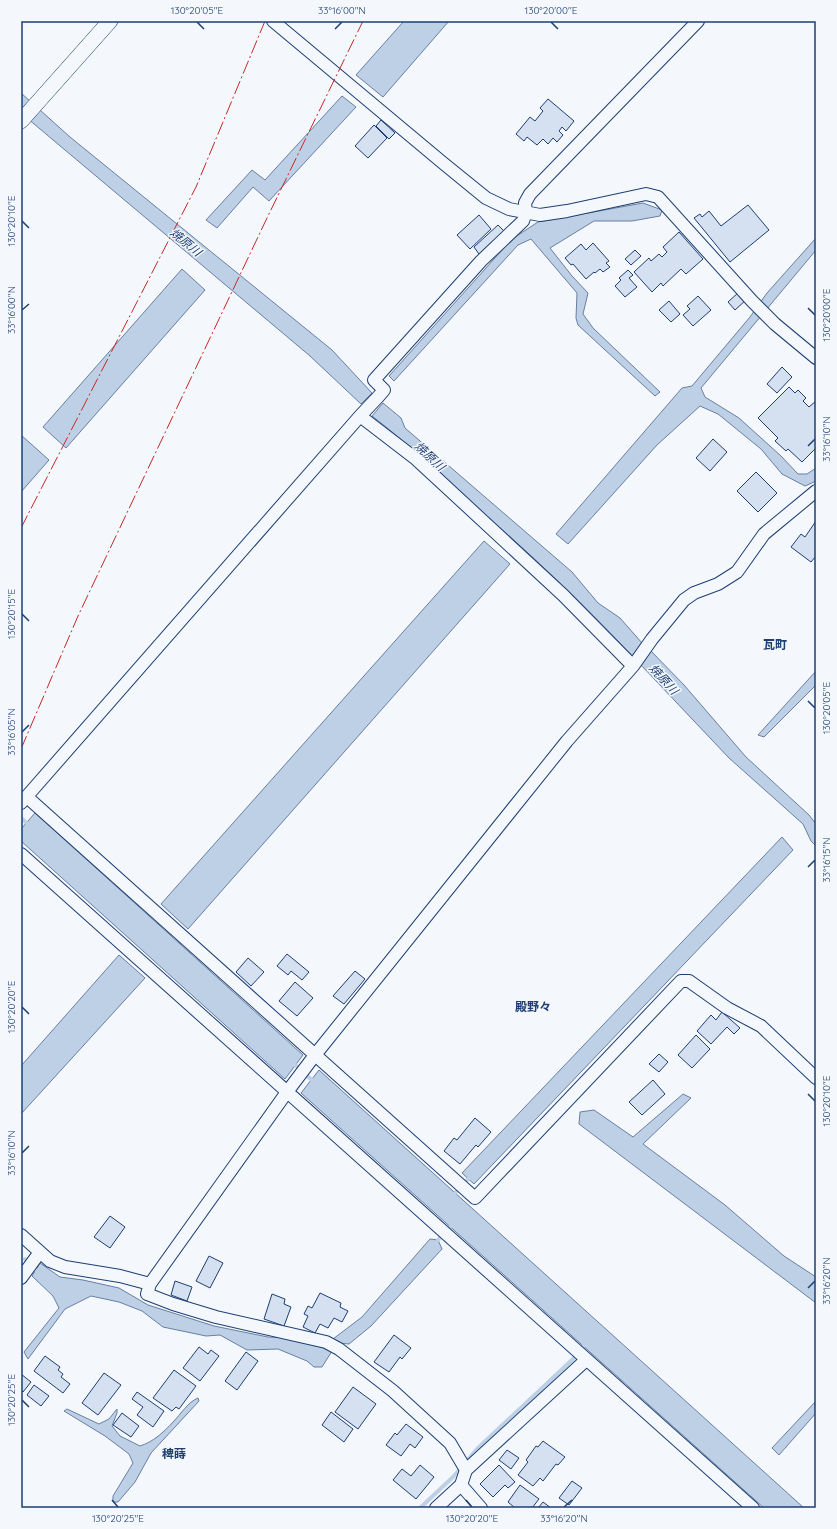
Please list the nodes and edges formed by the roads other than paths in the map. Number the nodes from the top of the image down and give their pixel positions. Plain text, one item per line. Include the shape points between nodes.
1 (110, 21) edge
2 (273, 21) edge
3 (698, 21) edge
4 (21, 121) edge
5 (526, 212) junction
6 (816, 358) edge
7 (362, 414) junction
8 (816, 491) edge
9 (633, 666) junction
10 (24, 800) edge
11 (21, 854) edge
12 (315, 1055) junction
13 (816, 1078) edge
14 (287, 1092) junction
15 (21, 1235) edge
16 (37, 1255) junction
17 (24, 1274) edge
18 (150, 1284) junction
19 (580, 1355) junction
20 (463, 1465) junction
21 (462, 1485) junction
22 (436, 1508) edge
23 (481, 1508) edge
24 (753, 1508) edge

1 - 4 street
2 - 5 street via 486,198 509,209
3 - 5 street via 530,194 525,203
5 - 6 street via 540,215 646,194 658,197 755,304
5 - 7 street via 523,221 481,261 374,380 384,390
7 - 9 street via 416,459 563,595
7 - 10 street
8 - 9 street via 764,534 737,572 684,600
9 - 12 street via 567,741
10 - 12 street
11 - 14 street
12 - 13 street via 475,1198 681,981 689,981 727,1008 761,1026
12 - 14 street
14 - 18 street
14 - 19 street
15 - 16 street
16 - 17 street
16 - 18 street via 65,1268 120,1276
18 - 20 street via 147,1294 174,1304 216,1317 326,1342 339,1349 393,1391 450,1443
19 - 20 street
19 - 24 street
20 - 21 street
21 - 22 street
21 - 23 street

